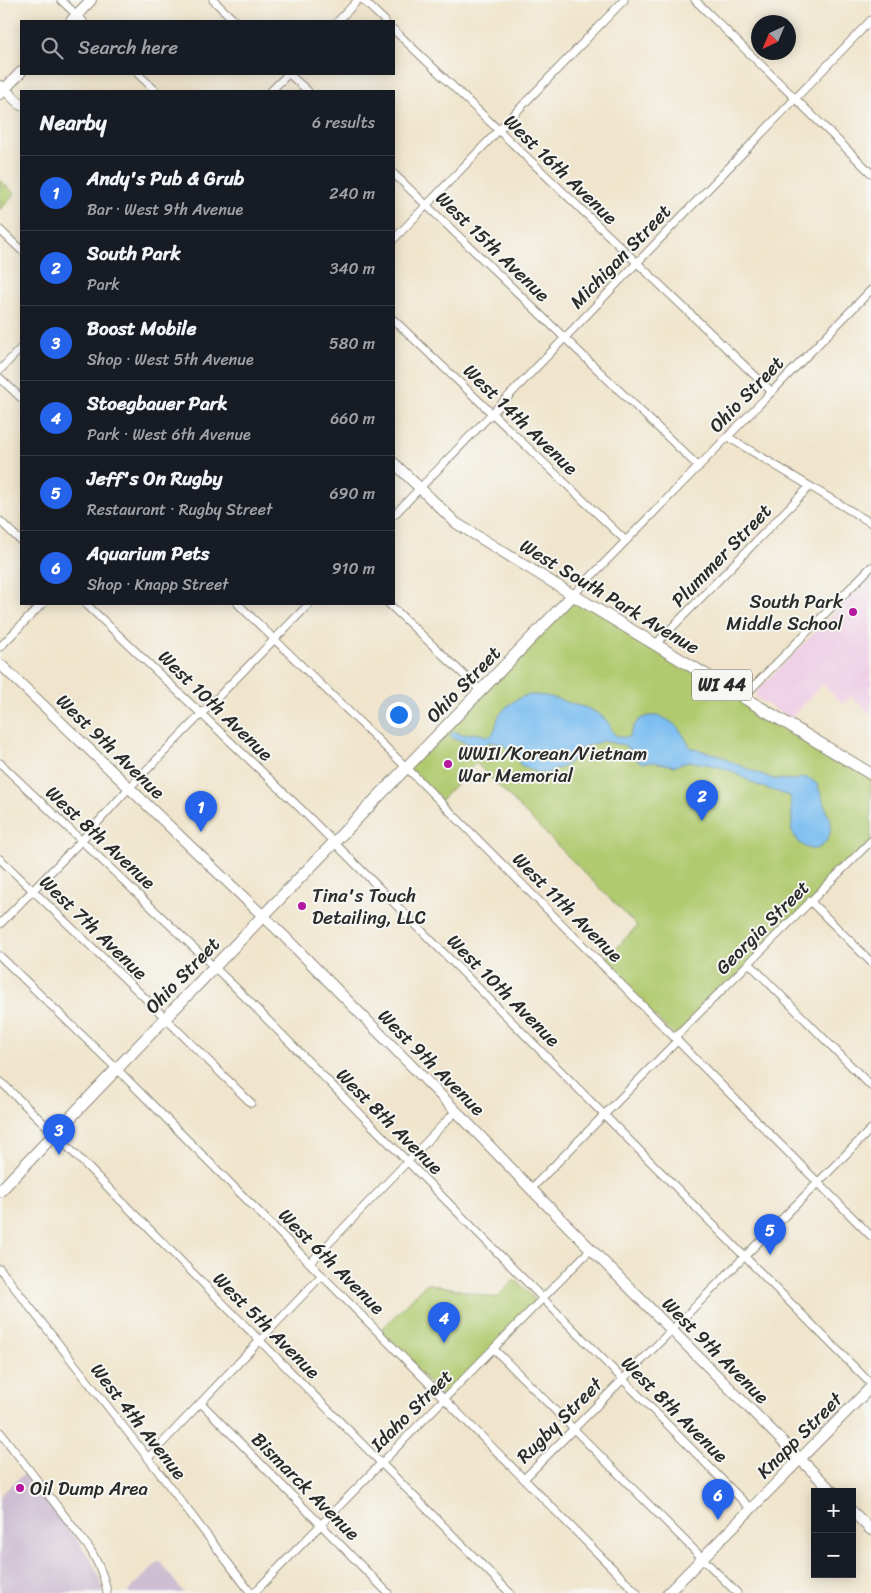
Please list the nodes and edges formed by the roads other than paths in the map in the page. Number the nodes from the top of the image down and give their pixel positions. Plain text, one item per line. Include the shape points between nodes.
1 (61, 0) edge
2 (91, 0) edge
3 (214, 0) edge
4 (358, 0) edge
5 (363, 0) edge
6 (624, 0) edge
7 (695, 0) edge
8 (77, 19) edge
9 (234, 20) edge
10 (339, 20) edge
11 (384, 20) edge
12 (871, 20) edge
13 (395, 31) edge
14 (20, 73) edge
15 (139, 75) edge
16 (287, 75) edge
17 (289, 75) edge
18 (2, 89) edge
19 (155, 90) edge
20 (271, 90) edge
21 (307, 90) edge
22 (796, 98) junction
23 (20, 104) edge
24 (498, 130) junction
25 (871, 173) edge
26 (395, 175) edge
27 (426, 205) junction
28 (0, 230) edge
29 (395, 237) edge
30 (20, 249) edge
31 (636, 263) junction
32 (871, 290) edge
33 (395, 321) edge
34 (564, 338) junction
35 (20, 349) edge
36 (0, 370) edge
37 (0, 378) edge
38 (772, 392) junction
39 (20, 397) edge
40 (492, 414) junction
41 (728, 438) junction
42 (395, 464) edge
43 (699, 467) junction
44 (809, 487) junction
45 (419, 488) junction
46 (395, 514) edge
47 (0, 521) edge
48 (871, 523) edge
49 (20, 540) edge
50 (626, 541) junction
51 (871, 566) edge
52 (573, 595) junction
53 (41, 605) edge
54 (87, 605) edge
55 (239, 605) edge
56 (308, 605) edge
57 (390, 605) edge
58 (275, 639) junction
59 (656, 645) junction
60 (0, 647) edge
61 (0, 664) edge
62 (481, 691) junction
63 (744, 698) junction
64 (201, 713) junction
65 (0, 763) edge
66 (407, 768) junction
67 (871, 774) edge
68 (129, 788) junction
69 (81, 841) junction
70 (871, 841) edge
71 (334, 842) junction
72 (0, 859) edge
73 (33, 890) junction
74 (810, 902) junction
75 (263, 916) junction
76 (0, 924) edge
77 (0, 956) edge
78 (871, 962) edge
79 (749, 963) junction
80 (214, 967) junction
81 (166, 1018) junction
82 (677, 1039) junction
83 (117, 1069) junction
84 (0, 1081) edge
85 (871, 1086) edge
86 (251, 1103) dead end
87 (456, 1110) junction
88 (605, 1115) junction
89 (871, 1129) edge
90 (54, 1134) junction
91 (408, 1162) junction
92 (818, 1183) junction
93 (532, 1189) junction
94 (0, 1191) edge
95 (871, 1236) edge
96 (591, 1249) junction
97 (744, 1255) junction
98 (310, 1263) junction
99 (0, 1269) edge
100 (322, 1275) junction
101 (542, 1298) junction
102 (671, 1330) junction
103 (260, 1340) junction
104 (494, 1349) junction
105 (623, 1380) junction
106 (871, 1385) edge
107 (445, 1399) junction
108 (200, 1403) junction
109 (574, 1430) junction
110 (0, 1432) edge
111 (148, 1458) junction
112 (800, 1459) junction
113 (381, 1463) junction
114 (524, 1479) junction
115 (829, 1488) edge
116 (751, 1509) junction
117 (856, 1515) edge
118 (321, 1525) junction
119 (871, 1530) edge
120 (702, 1558) junction
121 (108, 1593) edge
122 (253, 1593) edge
123 (388, 1593) edge
124 (510, 1593) edge
125 (637, 1593) edge
126 (668, 1593) edge
127 (737, 1593) edge

1 - 8 street
2 - 8 main road
3 - 9 street
4 - 10 street
5 - 11 street
6 - 24 street
7 - 22 street
12 - 22 street, Michigan Street
13 - 24 street, West 16th Avenue
14 - 18 main road
15 - 19 street
16 - 20 street
17 - 21 street
18 - 23 main road
22 - 25 street
22 - 31 street, Michigan Street
24 - 27 street
24 - 31 street, West 16th Avenue
26 - 27 street, West 15th Avenue
27 - 29 street
27 - 34 street, West 15th Avenue
28 - 30 street
31 - 34 street, Michigan Street
31 - 38 street, West 16th Avenue
32 - 38 street, Ohio Street
33 - 40 street, West 14th Avenue
34 - 40 street, Michigan Street
34 - 43 street, West 15th Avenue
35 - 36 street
37 - 39 street
38 - 41 street, Ohio Street
40 - 45 street, Michigan Street
40 - 50 street, West 14th Avenue
41 - 43 street, Ohio Street
41 - 44 street
42 - 45 main road, West South Park Avenue
43 - 50 street, Ohio Street
44 - 48 street
44 - 59 street, Plummer Street
45 - 46 street, Michigan Street
45 - 52 main road, West South Park Avenue via 462,528
47 - 49 street
50 - 52 street, Ohio Street
51 - 63 street
52 - 59 main road, West South Park Avenue / WI 44
52 - 62 main road, Ohio Street
53 - 60 street
54 - 64 street, West 10th Avenue
55 - 58 street, West 11th Avenue
56 - 58 street
57 - 62 street
58 - 64 street
58 - 66 street, West 11th Avenue
59 - 63 main road, West South Park Avenue / WI 44
61 - 68 main road, West 9th Avenue
62 - 66 main road, Ohio Street
63 - 67 main road, West South Park Avenue / WI 44
64 - 68 street
64 - 71 street, West 10th Avenue
65 - 69 street, West 8th Avenue
66 - 71 main road, Ohio Street
66 - 82 street, West 11th Avenue
68 - 69 street
68 - 75 main road, West 9th Avenue
69 - 73 street
69 - 80 street, West 8th Avenue
70 - 74 street, Georgia Street
71 - 75 main road, Ohio Street
71 - 88 street, West 10th Avenue
72 - 73 street, West 7th Avenue
73 - 76 street
73 - 81 street, West 7th Avenue
74 - 78 street
74 - 79 street, Georgia Street
75 - 80 main road, Ohio Street
75 - 87 main road, West 9th Avenue
77 - 83 street, West 6th Avenue
79 - 82 street, Georgia Street
79 - 85 street
80 - 81 main road, Ohio Street
80 - 91 street, West 8th Avenue
81 - 83 main road, Ohio Street
81 - 86 street, West 7th Avenue
82 - 88 street, Georgia Street
82 - 92 street, West 11th Avenue
83 - 90 main road, Ohio Street
83 - 98 street, West 6th Avenue
84 - 90 street, West 5th Avenue
87 - 91 street
87 - 93 main road, West 9th Avenue
88 - 93 street, Georgia Street
88 - 97 street, West 10th Avenue
89 - 92 street, Rugby Street
90 - 94 main road, Ohio Street
90 - 103 street, West 5th Avenue
91 - 98 street
91 - 101 street, West 8th Avenue
92 - 95 street, West 11th Avenue
92 - 97 street, Rugby Street
93 - 96 main road, West 9th Avenue
96 - 101 street, Idaho Street
96 - 102 main road, West 9th Avenue
97 - 102 street, Rugby Street
97 - 106 street, West 10th Avenue
98 - 100 street, West 6th Avenue
99 - 111 street, West 4th Avenue
100 - 103 street
100 - 107 street, West 6th Avenue
101 - 104 street, Idaho Street
101 - 105 street, West 8th Avenue
102 - 105 street, Rugby Street
102 - 112 main road, West 9th Avenue
103 - 108 street
103 - 113 street, West 5th Avenue
104 - 107 street, Idaho Street
104 - 109 street
105 - 109 street, Rugby Street
105 - 116 street, West 8th Avenue
106 - 112 main road, Knapp Street
107 - 113 street, Idaho Street
107 - 114 street, West 6th Avenue
108 - 111 street
108 - 118 street, Bismarck Avenue
109 - 114 street, Rugby Street
109 - 120 street
110 - 121 street via 90,1549 102,1571
111 - 122 street, West 4th Avenue
112 - 115 main road, West 9th Avenue
112 - 116 main road, Knapp Street
113 - 118 street, Idaho Street
113 - 124 street, West 5th Avenue
114 - 125 street, West 6th Avenue
116 - 120 main road, Knapp Street
117 - 119 main road
118 - 122 street, Idaho Street
118 - 123 street, Bismarck Avenue
120 - 126 main road, Knapp Street
120 - 127 street

